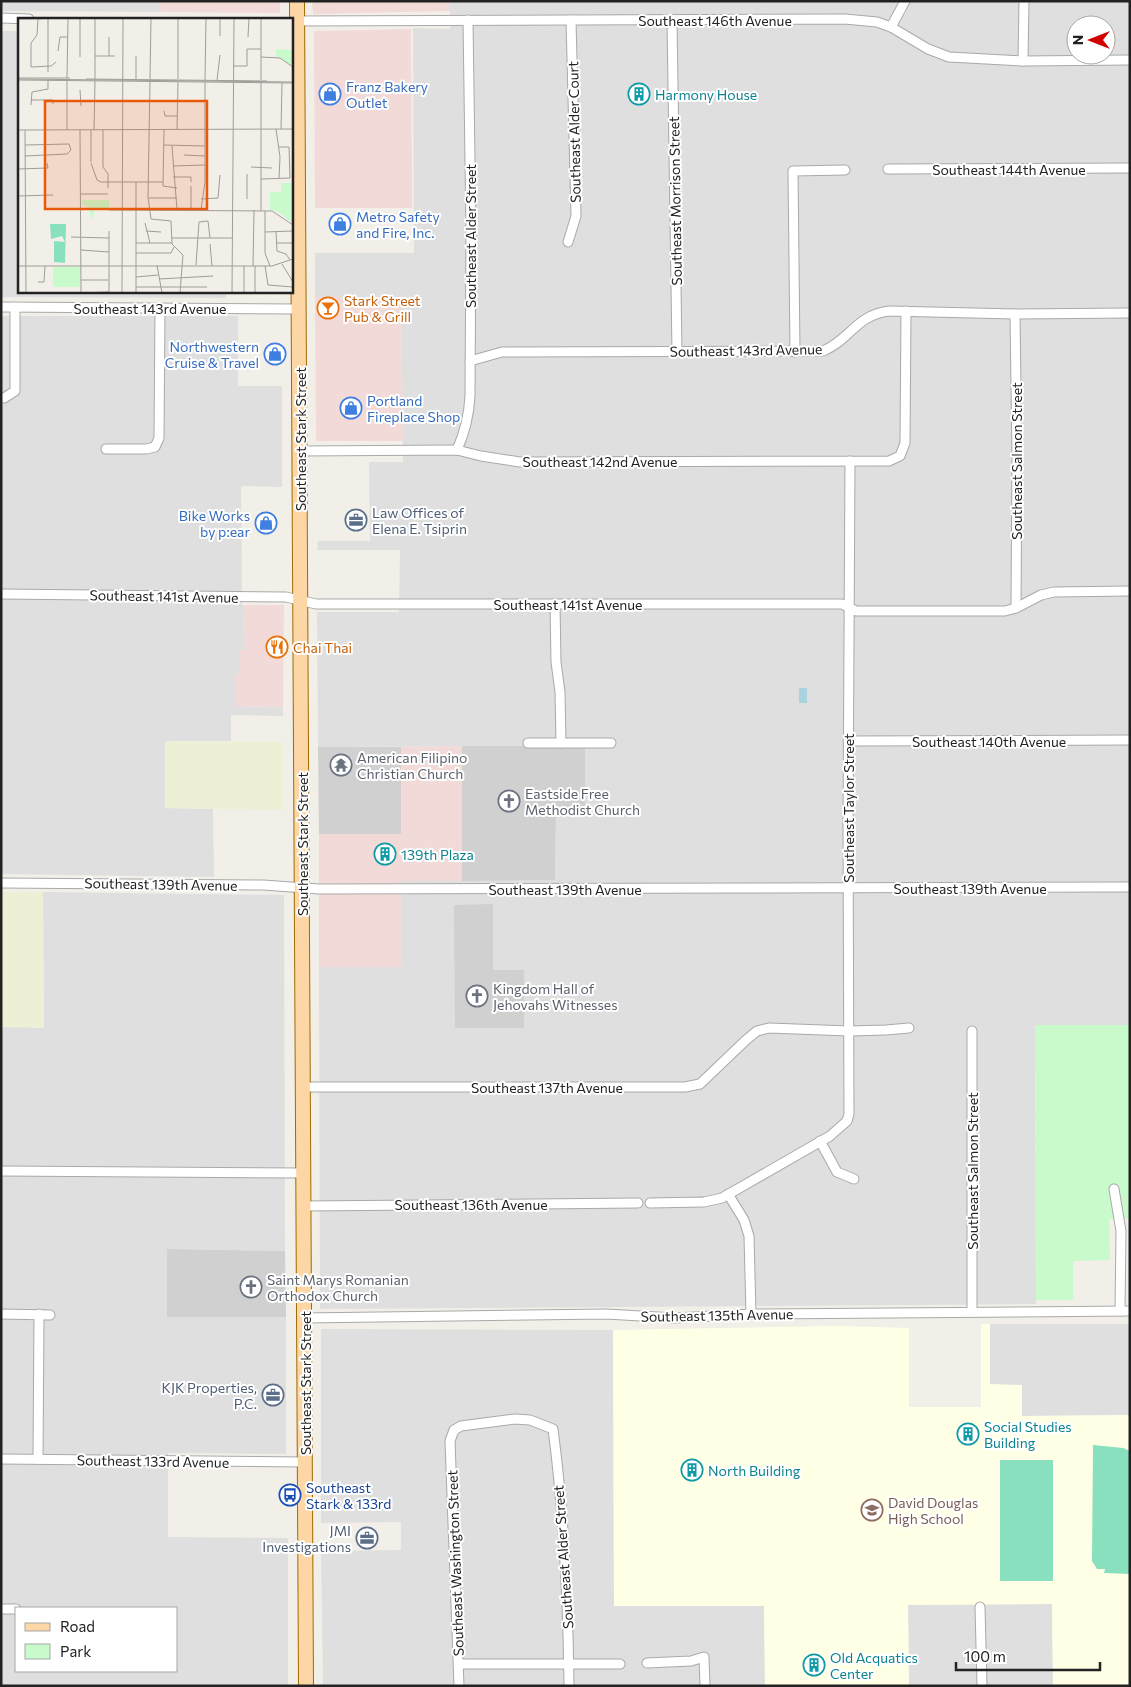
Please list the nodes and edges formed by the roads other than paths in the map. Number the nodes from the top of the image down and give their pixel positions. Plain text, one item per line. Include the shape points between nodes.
1 (297, 1) edge
2 (905, 1) edge
3 (1024, 1) edge
4 (1, 18) edge
5 (18, 19) edge
6 (468, 20) junction
7 (571, 20) junction
8 (672, 20) junction
9 (294, 21) edge
10 (891, 27) junction
11 (1130, 60) edge
12 (1024, 61) junction
13 (1130, 168) edge
14 (888, 169) dead end
15 (844, 170) dead end
16 (568, 242) dead end
17 (1, 307) edge
18 (15, 308) junction
19 (160, 309) junction
20 (299, 309) junction
21 (906, 312) junction
22 (1130, 313) edge
23 (1015, 314) junction
24 (677, 352) junction
25 (795, 352) junction
26 (470, 361) junction
27 (4, 398) dead end
28 (106, 449) dead end
29 (457, 450) junction
30 (300, 451) junction
31 (850, 461) junction
32 (1130, 591) edge
33 (1, 594) edge
34 (301, 601) junction
35 (555, 604) junction
36 (849, 607) junction
37 (1016, 608) junction
38 (1130, 740) edge
39 (848, 741) junction
40 (528, 743) dead end
41 (561, 743) junction
42 (611, 743) dead end
43 (1, 883) edge
44 (1130, 887) edge
45 (302, 888) junction
46 (848, 889) junction
47 (909, 1028) dead end
48 (849, 1030) junction
49 (972, 1031) dead end
50 (303, 1087) junction
51 (820, 1141) junction
52 (1, 1171) edge
53 (304, 1174) junction
54 (854, 1179) dead end
55 (1114, 1189) dead end
56 (728, 1194) junction
57 (638, 1203) dead end
58 (650, 1203) dead end
59 (304, 1206) junction
60 (1125, 1311) edge
61 (972, 1312) junction
62 (1, 1314) edge
63 (40, 1314) junction
64 (751, 1314) junction
65 (50, 1315) dead end
66 (304, 1318) junction
67 (553, 1429) joint
68 (1, 1459) edge
69 (38, 1459) junction
70 (305, 1462) junction
71 (980, 1606) dead end
72 (1, 1609) edge
73 (15, 1609) edge
74 (647, 1663) dead end
75 (459, 1664) junction
76 (569, 1664) junction
77 (620, 1664) dead end
78 (306, 1686) edge
79 (459, 1686) edge
80 (569, 1686) edge
81 (705, 1686) edge
82 (982, 1686) edge

1 - 9 main road, Southeast Stark Street
2 - 10 street
3 - 12 street
4 - 5 street
6 - 7 street, Southeast 146th Avenue
6 - 9 street, Southeast 146th Avenue
6 - 26 street, Southeast Alder Street
7 - 8 street, Southeast 146th Avenue
7 - 16 street, Southeast Alder Court via 576,216
8 - 10 street, Southeast 146th Avenue via 845,19 877,22
8 - 24 street, Southeast Morrison Street
9 - 20 main road, Southeast Stark Street
10 - 12 street, Southeast 146th Avenue via 922,46 949,57
11 - 12 street, Southeast 146th Avenue
13 - 14 street, Southeast 144th Avenue
15 - 25 street via 793,171
17 - 18 street, Southeast 143rd Avenue
18 - 19 street, Southeast 143rd Avenue
18 - 27 street via 15,392
19 - 20 street, Southeast 143rd Avenue
19 - 28 street via 159,438 155,446 146,449
20 - 30 main road, Southeast Stark Street
21 - 23 street, Southeast 143rd Avenue
21 - 25 street, Southeast 143rd Avenue via 877,313 857,325 834,346 822,351
21 - 31 street, Southeast 142nd Avenue via 905,442 900,456 889,461
22 - 23 street, Southeast 143rd Avenue
23 - 37 street, Southeast Salmon Street
24 - 25 street, Southeast 143rd Avenue
24 - 26 street, Southeast 143rd Avenue via 502,352
26 - 29 street, Southeast Alder Street via 470,414
29 - 30 street, Southeast 142nd Avenue
29 - 31 street, Southeast 142nd Avenue via 520,462
30 - 34 main road, Southeast Stark Street
31 - 36 street, Southeast Taylor Street
32 - 37 street, Southeast 141st Avenue via 1054,592
33 - 34 street, Southeast 141st Avenue via 286,597
34 - 35 street, Southeast 141st Avenue via 316,604
34 - 45 main road, Southeast Stark Street
35 - 36 street, Southeast 141st Avenue via 842,604
35 - 41 street
36 - 37 street, Southeast 141st Avenue via 856,611 1006,611
36 - 39 street, Southeast Taylor Street
38 - 39 street, Southeast 140th Avenue
39 - 46 street, Southeast Taylor Street
40 - 41 street
41 - 42 street
43 - 45 street, Southeast 139th Avenue
44 - 46 street, Southeast 139th Avenue
45 - 46 street, Southeast 139th Avenue
45 - 50 main road, Southeast Stark Street
46 - 48 street, Southeast Taylor Street
47 - 48 street
48 - 50 street, Southeast 137th Avenue via 769,1028 757,1031 700,1084 684,1087
48 - 51 street, Southeast Taylor Street via 849,1114 841,1128
49 - 61 street, Southeast Salmon Street
50 - 53 main road, Southeast Stark Street
51 - 54 street via 837,1172
51 - 56 street
52 - 53 street
53 - 59 main road, Southeast Stark Street
55 - 60 street via 1121,1231
56 - 58 street via 704,1202
56 - 64 street via 744,1220 749,1236
57 - 59 street, Southeast 136th Avenue
59 - 66 main road, Southeast Stark Street
60 - 61 street, Southeast 135th Avenue
61 - 64 street, Southeast 135th Avenue
62 - 63 street
63 - 65 street
63 - 69 street
64 - 66 street, Southeast 135th Avenue via 675,1318 606,1314
66 - 70 main road, Southeast Stark Street
67 - 75 street, Southeast Washington Street via 530,1420 515,1419 460,1426 454,1430 450,1441
67 - 76 street, Southeast Alder Street
68 - 69 street, Southeast 133rd Avenue
69 - 70 street, Southeast 133rd Avenue
70 - 78 main road, Southeast Stark Street
71 - 82 street
72 - 73 street
74 - 81 street via 691,1661 704,1657
75 - 76 street
75 - 79 street, Southeast Washington Street
76 - 77 street
76 - 80 street, Southeast Alder Street

